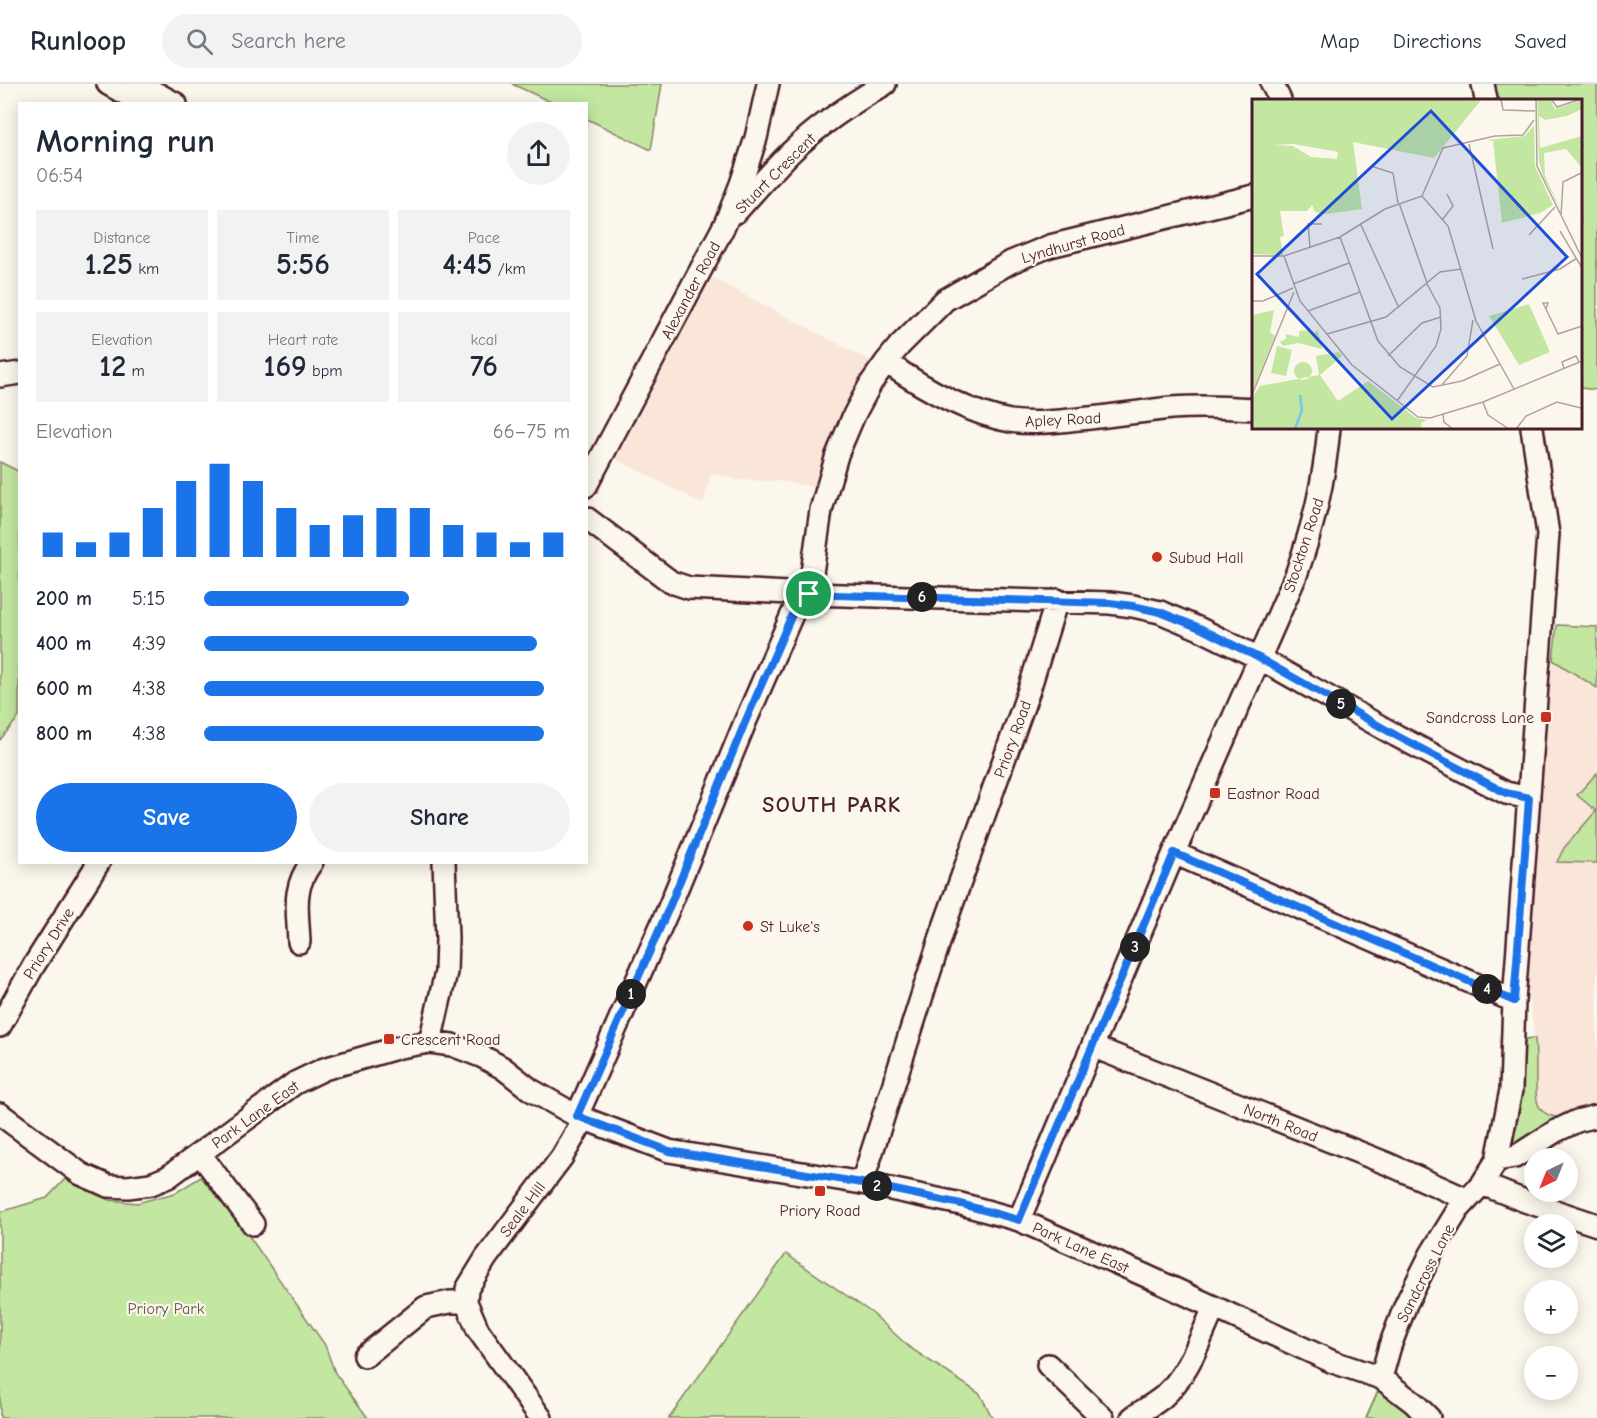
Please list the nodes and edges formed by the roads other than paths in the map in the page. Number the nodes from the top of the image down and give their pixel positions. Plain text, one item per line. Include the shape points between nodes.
1 (108, 84) edge
2 (139, 84) edge
3 (768, 84) edge
4 (885, 84) edge
5 (1272, 84) edge
6 (1484, 84) edge
7 (1280, 99) edge
8 (1486, 99) edge
9 (140, 102) edge
10 (172, 102) edge
11 (756, 138) junction
12 (791, 153) junction
13 (1252, 196) edge
14 (725, 224) junction
15 (886, 362) junction
16 (18, 373) edge
17 (0, 376) edge
18 (1252, 409) edge
19 (1329, 429) edge
20 (1532, 429) edge
21 (588, 482) edge
22 (588, 520) edge
23 (805, 594) junction
24 (1057, 600) junction
25 (1259, 658) junction
26 (1529, 798) junction
27 (1174, 853) junction
28 (98, 864) edge
29 (311, 864) edge
30 (444, 864) edge
31 (299, 942) dead end
32 (1514, 1001) junction
33 (0, 1026) edge
34 (430, 1042) junction
35 (1094, 1047) junction
36 (0, 1114) edge
37 (1597, 1116) edge
38 (581, 1117) junction
39 (201, 1155) junction
40 (1497, 1160) junction
41 (862, 1183) junction
42 (1482, 1184) junction
43 (1466, 1199) junction
44 (1019, 1220) junction
45 (253, 1224) dead end
46 (1597, 1225) edge
47 (466, 1302) junction
48 (1214, 1308) junction
49 (365, 1356) dead end
50 (1048, 1365) dead end
51 (1381, 1378) junction
52 (541, 1418) edge
53 (1103, 1418) edge
54 (1132, 1418) edge
55 (1429, 1418) edge

1 - 9 street
2 - 10 street
3 - 11 street, Alexander Road
4 - 12 street, Stuart Crescent
5 - 7 street
6 - 8 street
11 - 12 street
11 - 14 street, Alexander Road
12 - 14 street, Stuart Crescent
13 - 15 street, Lyndhurst Road via 1050,246 1011,262 945,300
14 - 21 street, Alexander Road
15 - 18 street, Apley Road via 938,394 1010,421 1056,421 1173,408
15 - 23 street, Lyndhurst Road via 854,415 837,455 821,510
16 - 17 street
19 - 25 street, Stockton Road via 1310,535
20 - 26 street, Sandcross Lane via 1548,534
22 - 23 street via 671,582 707,590
23 - 24 street
23 - 38 street, Seale Hill via 746,720
24 - 25 street via 1110,603 1160,612
24 - 41 street, Priory Road via 945,924
25 - 26 street via 1506,793
25 - 27 street
26 - 32 street, Sandcross Lane
27 - 32 street
27 - 35 street
28 - 33 street, Priory Drive
29 - 31 street via 298,885
30 - 34 street via 446,972
32 - 40 street, Sandcross Lane via 1511,1090
34 - 38 street, Park Lane East via 452,1045 483,1057 531,1090
34 - 39 street, Park Lane East via 324,1069 295,1083
35 - 43 street, North Road
35 - 44 street
36 - 39 street, Park Lane East via 81,1174 108,1186 151,1184
37 - 40 street via 1556,1131 1515,1157
38 - 41 street, Park Lane East via 669,1151
38 - 47 street, Seale Hill via 562,1157 472,1279
39 - 45 street
40 - 42 street, Sandcross Lane
41 - 44 street, Park Lane East
42 - 43 street, Sandcross Lane
42 - 46 street
43 - 51 street, Sandcross Lane via 1431,1254 1406,1304
44 - 48 street, Park Lane East
47 - 49 street via 426,1307
47 - 52 street via 478,1330
48 - 51 street, Park Lane East via 1333,1362
48 - 54 street via 1176,1382 1164,1396
50 - 53 street
51 - 55 street, Park Lane East

